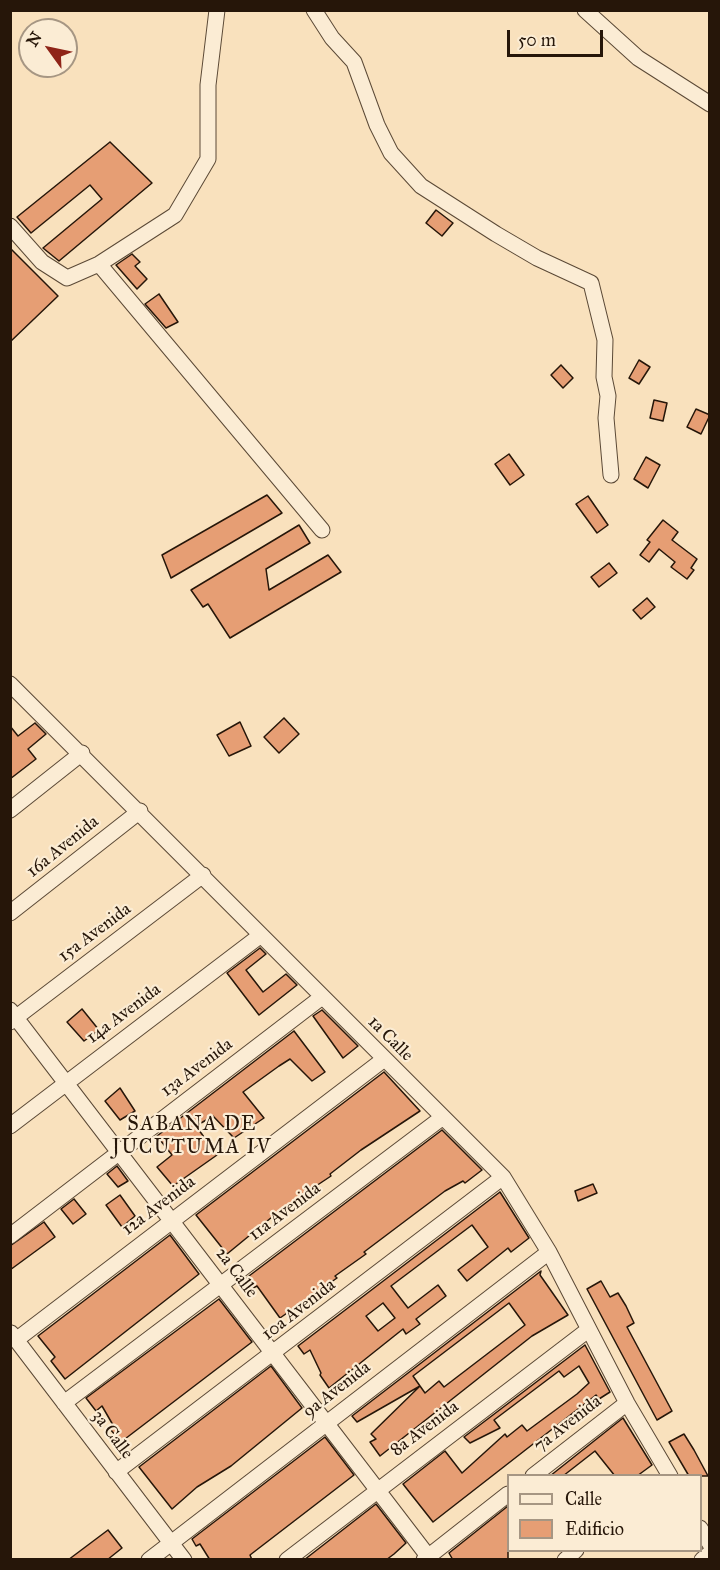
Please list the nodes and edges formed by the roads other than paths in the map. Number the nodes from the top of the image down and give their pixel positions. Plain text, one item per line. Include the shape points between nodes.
1 (217, 10) edge
2 (314, 10) edge
3 (585, 10) edge
4 (710, 104) edge
5 (10, 226) edge
6 (99, 264) junction
7 (611, 475) dead end
8 (322, 530) dead end
9 (14, 692) edge
10 (82, 753) junction
11 (10, 810) edge
12 (140, 810) junction
13 (202, 875) junction
14 (10, 913) edge
15 (261, 935) junction
16 (322, 997) junction
17 (12, 1016) edge
18 (383, 1060) junction
19 (66, 1083) junction
20 (444, 1117) junction
21 (10, 1126) edge
22 (119, 1152) junction
23 (503, 1177) junction
24 (172, 1221) junction
25 (10, 1236) edge
26 (549, 1252) junction
27 (221, 1285) junction
28 (588, 1330) junction
29 (13, 1337) edge
30 (274, 1354) junction
31 (64, 1403) junction
32 (627, 1403) junction
33 (327, 1423) junction
34 (116, 1472) junction
35 (536, 1474) edge
36 (669, 1474) edge
37 (378, 1490) junction
38 (507, 1495) edge
39 (702, 1531) edge
40 (171, 1543) junction
41 (710, 1544) edge
42 (710, 1553) edge
43 (427, 1558) edge
44 (149, 1560) edge
45 (184, 1560) edge
46 (286, 1560) edge
47 (702, 1560) edge

1 - 6 street via 208,85 208,159 176,214
2 - 7 street via 354,62 391,153 421,186 495,234 591,283 605,340
3 - 4 street via 638,58
5 - 6 street via 42,262 67,278
6 - 8 street
9 - 10 street, 1a Calle
10 - 11 street
10 - 12 street, 1a Calle
12 - 13 street, 1a Calle
12 - 14 street, 16a Avenida
13 - 15 street, 1a Calle
13 - 17 street, 15a Avenida
15 - 16 street, 1a Calle
15 - 19 street, 14a Avenida
16 - 18 street, 1a Calle
16 - 22 street, 13a Avenida
17 - 19 street, 2a Calle
18 - 20 street, 1a Calle
18 - 24 street, 12a Avenida
19 - 21 street, 14a Avenida
19 - 22 street, 2a Calle
20 - 23 street, 1a Calle
20 - 27 street, 11a Avenida
22 - 24 street, 2a Calle
22 - 25 street, 13a Avenida
23 - 26 street, 1a Calle
23 - 30 street, 10a Avenida
24 - 27 street, 2a Calle
24 - 29 street, 12a Avenida
26 - 28 street, 1a Calle
26 - 33 street, 9a Avenida
27 - 30 street, 2a Calle
27 - 31 street, 11a Avenida
28 - 32 street, 1a Calle
28 - 37 street, 8a Avenida
29 - 31 street, 3a Calle
30 - 33 street, 2a Calle
30 - 34 street, 10a Avenida
31 - 34 street, 3a Calle
32 - 35 street, 7a Avenida
32 - 36 street, 1a Calle
33 - 37 street, 2a Calle
33 - 40 street, 9a Avenida
34 - 40 street, 3a Calle
37 - 43 street, 2a Calle
37 - 46 street, 8a Avenida
38 - 43 street
39 - 41 street
40 - 44 street, 9a Avenida
40 - 45 street, 3a Calle
42 - 47 street

